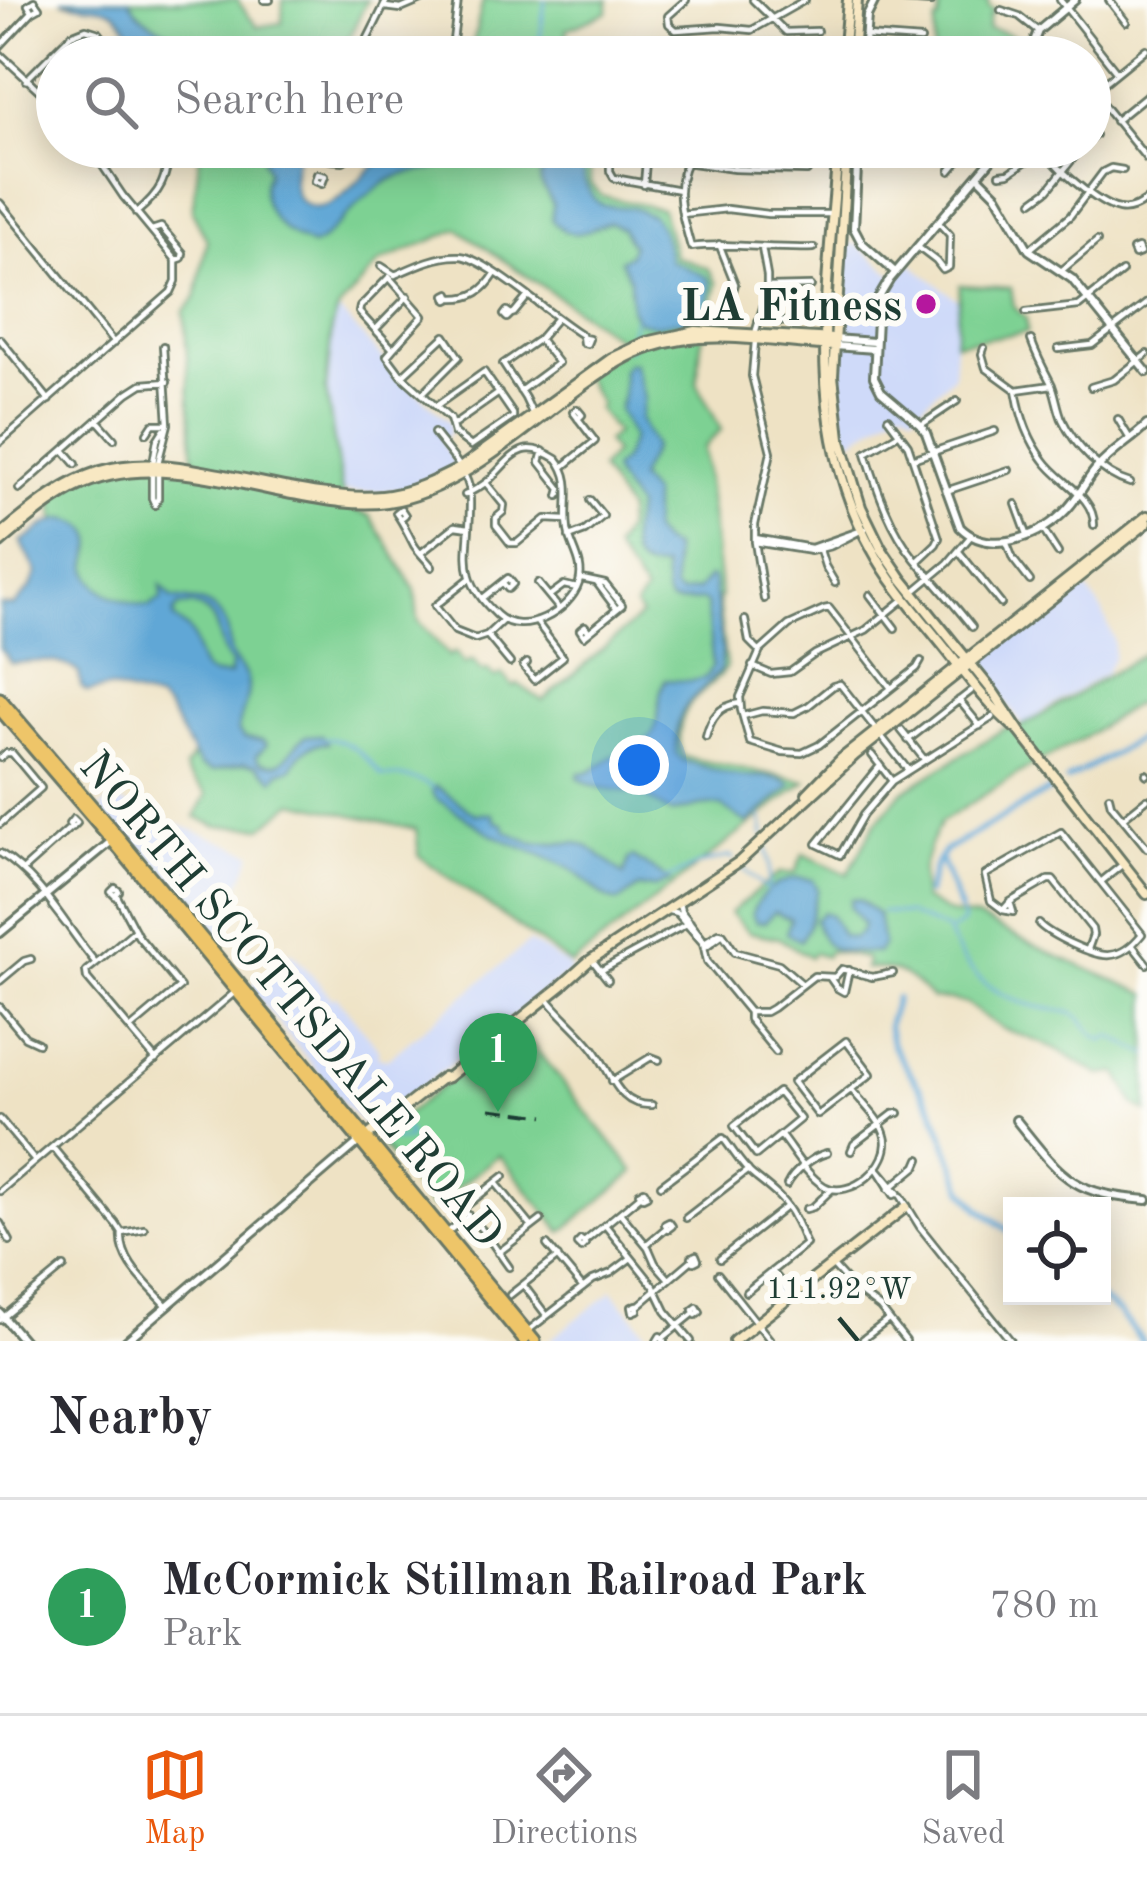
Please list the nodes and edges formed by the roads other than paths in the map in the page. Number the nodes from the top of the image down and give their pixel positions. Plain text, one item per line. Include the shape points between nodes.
1 (422, 0) edge
2 (458, 0) edge
3 (686, 0) edge
4 (753, 0) edge
5 (805, 0) edge
6 (848, 0) edge
7 (857, 0) edge
8 (875, 0) edge
9 (902, 0) edge
10 (1075, 0) edge
11 (1108, 0) edge
12 (931, 2) edge
13 (386, 3) edge
14 (1063, 4) edge
15 (1001, 10) dead end
16 (32, 12) dead end
17 (771, 19) junction
18 (1126, 22) dead end
19 (817, 31) dead end
20 (1038, 31) junction
21 (71, 36) edge
22 (99, 36) edge
23 (369, 36) edge
24 (451, 36) edge
25 (845, 36) edge
26 (854, 36) edge
27 (866, 36) edge
28 (1036, 36) edge
29 (1088, 36) edge
30 (1147, 49) edge
31 (0, 50) edge
32 (1111, 64) edge
33 (36, 70) edge
34 (1117, 72) junction
35 (1111, 77) edge
36 (26, 80) junction
37 (36, 89) edge
38 (1147, 95) edge
39 (1111, 116) edge
40 (1115, 121) junction
41 (1147, 143) edge
42 (1138, 150) junction
43 (1147, 159) edge
44 (105, 168) edge
45 (167, 168) edge
46 (326, 168) edge
47 (611, 168) edge
48 (645, 168) edge
49 (684, 168) edge
50 (727, 168) edge
51 (808, 168) edge
52 (836, 168) edge
53 (851, 168) edge
54 (854, 168) edge
55 (952, 168) edge
56 (985, 168) edge
57 (1018, 168) edge
58 (1058, 168) edge
59 (1066, 168) edge
60 (734, 169) joint
61 (772, 169) joint
62 (1123, 170) dead end
63 (950, 171) dead end
64 (1063, 172) junction
65 (323, 174) dead end
66 (1000, 174) dead end
67 (978, 176) junction
68 (644, 185) junction
69 (680, 190) junction
70 (1089, 191) junction
71 (1147, 200) edge
72 (1033, 201) dead end
73 (0, 202) edge
74 (136, 213) junction
75 (682, 214) junction
76 (833, 214) junction
77 (938, 222) junction
78 (1097, 241) dead end
79 (719, 244) junction
80 (917, 247) junction
81 (762, 248) junction
82 (814, 248) dead end
83 (1029, 250) junction
84 (381, 266) dead end
85 (1061, 271) junction
86 (896, 272) junction
87 (1122, 272) dead end
88 (495, 274) junction
89 (768, 286) junction
90 (811, 286) dead end
91 (408, 296) junction
92 (528, 296) junction
93 (452, 298) dead end
94 (1088, 299) junction
95 (1147, 303) edge
96 (1026, 312) dead end
97 (511, 314) dead end
98 (726, 316) dead end
99 (556, 320) junction
100 (758, 321) junction
101 (809, 322) dead end
102 (376, 329) junction
103 (1113, 330) junction
104 (755, 337) junction
105 (584, 338) dead end
106 (0, 339) edge
107 (539, 339) junction
108 (1031, 340) dead end
109 (829, 343) junction
110 (114, 344) junction
111 (874, 345) junction
112 (163, 346) dead end
113 (984, 348) dead end
114 (393, 349) junction
115 (1058, 349) dead end
116 (1147, 354) edge
117 (1138, 361) junction
118 (1147, 372) edge
119 (402, 376) junction
120 (166, 382) junction
121 (1053, 385) junction
122 (1091, 386) dead end
123 (1016, 390) junction
124 (520, 391) junction
125 (500, 393) junction
126 (422, 394) junction
127 (50, 400) junction
128 (957, 401) dead end
129 (436, 406) junction
130 (537, 415) junction
131 (888, 418) dead end
132 (578, 419) dead end
133 (1118, 419) dead end
134 (98, 421) junction
135 (167, 424) junction
136 (921, 425) junction
137 (1146, 428) edge
138 (454, 429) junction
139 (995, 431) dead end
140 (147, 433) dead end
141 (434, 433) dead end
142 (898, 434) junction
143 (114, 439) dead end
144 (1131, 440) junction
145 (0, 442) edge
146 (442, 444) junction
147 (64, 450) junction
148 (543, 451) junction
149 (933, 452) junction
150 (913, 458) junction
151 (76, 464) dead end
152 (1100, 465) junction
153 (563, 466) junction
154 (155, 467) junction
155 (1009, 470) dead end
156 (457, 475) junction
157 (486, 483) junction
158 (1130, 483) dead end
159 (19, 488) dead end
160 (946, 491) junction
161 (467, 494) junction
162 (1079, 494) junction
163 (559, 496) dead end
164 (590, 500) dead end
165 (1016, 504) dead end
166 (400, 519) dead end
167 (567, 520) junction
168 (1147, 520) edge
169 (1094, 525) dead end
170 (469, 528) junction
171 (866, 528) junction
172 (1042, 528) junction
173 (1027, 534) junction
174 (569, 537) junction
175 (970, 537) junction
176 (0, 539) edge
177 (755, 540) junction
178 (1006, 541) junction
179 (820, 548) junction
180 (959, 551) junction
181 (421, 553) junction
182 (1058, 553) dead end
183 (917, 561) junction
184 (432, 567) dead end
185 (932, 577) junction
186 (469, 579) junction
187 (580, 579) junction
188 (1030, 581) dead end
189 (503, 583) dead end
190 (538, 583) dead end
191 (836, 583) dead end
192 (577, 588) junction
193 (870, 595) dead end
194 (549, 596) junction
195 (909, 596) junction
196 (483, 598) junction
197 (764, 598) dead end
198 (1001, 604) dead end
199 (558, 607) junction
200 (885, 615) junction
201 (503, 620) junction
202 (746, 620) dead end
203 (537, 623) junction
204 (972, 627) dead end
205 (895, 628) dead end
206 (589, 632) dead end
207 (487, 635) junction
208 (853, 637) junction
209 (760, 651) junction
210 (920, 661) dead end
211 (510, 663) dead end
212 (965, 664) junction
213 (752, 667) junction
214 (539, 676) dead end
215 (891, 688) junction
216 (971, 691) dead end
217 (0, 698) edge
218 (959, 700) junction
219 (740, 703) junction
220 (0, 710) edge
221 (862, 712) junction
222 (743, 716) junction
223 (994, 717) dead end
224 (980, 726) junction
225 (901, 730) dead end
226 (879, 733) junction
227 (706, 737) dead end
228 (908, 740) junction
229 (872, 755) dead end
230 (0, 758) edge
231 (925, 760) junction
232 (880, 766) junction
233 (908, 770) junction
234 (892, 781) junction
235 (1109, 796) dead end
236 (1147, 799) edge
237 (850, 804) junction
238 (863, 815) junction
239 (1123, 818) junction
240 (0, 824) edge
241 (71, 827) dead end
242 (115, 838) junction
243 (1146, 846) edge
244 (0, 853) edge
245 (1124, 864) junction
246 (24, 869) junction
247 (1102, 881) junction
248 (1147, 894) edge
249 (44, 896) junction
250 (117, 896) dead end
251 (679, 903) junction
252 (666, 911) junction
253 (688, 923) junction
254 (1039, 923) dead end
255 (135, 931) junction
256 (0, 933) edge
257 (704, 945) junction
258 (1132, 945) junction
259 (1088, 949) junction
260 (31, 959) dead end
261 (592, 961) junction
262 (96, 963) junction
263 (1145, 964) edge
264 (600, 970) junction
265 (849, 970) junction
266 (893, 973) dead end
267 (829, 976) junction
268 (608, 980) dead end
269 (0, 981) edge
270 (802, 984) junction
271 (239, 989) junction
272 (546, 998) junction
273 (0, 1007) edge
274 (749, 1012) junction
275 (130, 1029) junction
276 (38, 1043) dead end
277 (776, 1052) dead end
278 (156, 1060) junction
279 (659, 1060) dead end
280 (612, 1081) junction
281 (853, 1090) junction
282 (652, 1105) dead end
283 (899, 1113) dead end
284 (0, 1119) edge
285 (1016, 1120) dead end
286 (879, 1125) junction
287 (781, 1136) junction
288 (363, 1139) junction
289 (52, 1147) junction
290 (851, 1151) dead end
291 (827, 1153) dead end
292 (920, 1160) dead end
293 (35, 1161) junction
294 (805, 1166) junction
295 (876, 1168) junction
296 (748, 1169) junction
297 (504, 1176) dead end
298 (496, 1183) junction
299 (661, 1185) dead end
300 (787, 1185) dead end
301 (832, 1189) junction
302 (0, 1191) edge
303 (895, 1193) junction
304 (640, 1196) dead end
305 (1147, 1199) edge
306 (457, 1203) dead end
307 (786, 1207) junction
308 (906, 1207) junction
309 (806, 1209) dead end
310 (416, 1210) junction
311 (465, 1212) junction
312 (620, 1213) junction
313 (686, 1218) dead end
314 (542, 1220) dead end
315 (0, 1222) edge
316 (605, 1225) junction
317 (532, 1227) junction
318 (666, 1228) dead end
319 (144, 1229) dead end
320 (122, 1234) junction
321 (446, 1234) junction
322 (10, 1241) dead end
323 (584, 1241) dead end
324 (646, 1244) junction
325 (547, 1245) dead end
326 (498, 1253) junction
327 (558, 1258) junction
328 (631, 1258) junction
329 (720, 1258) dead end
330 (692, 1260) dead end
331 (461, 1265) junction
332 (832, 1265) junction
333 (509, 1267) dead end
334 (64, 1268) dead end
335 (770, 1273) junction
336 (718, 1274) dead end
337 (669, 1280) junction
338 (523, 1285) junction
339 (583, 1288) junction
340 (657, 1290) junction
341 (746, 1292) dead end
342 (510, 1295) dead end
343 (790, 1298) junction
344 (166, 1306) junction
345 (638, 1306) dead end
346 (694, 1313) dead end
347 (1, 1316) edge
348 (548, 1316) junction
349 (889, 1319) junction
350 (757, 1323) junction
351 (679, 1325) junction
352 (529, 1339) edge
353 (863, 1339) edge
354 (662, 1340) edge
355 (24, 1341) edge
356 (126, 1341) edge
357 (692, 1341) edge
358 (734, 1341) edge
359 (771, 1341) edge
360 (906, 1341) edge
361 (1010, 1341) edge

1 - 13 street via 401,9
2 - 24 street
3 - 17 street via 668,16 676,30 752,31
4 - 17 street
5 - 17 street
6 - 25 main road
7 - 26 main road
8 - 27 street
9 - 12 street
10 - 14 street
11 - 18 street
13 - 23 street
14 - 20 street
14 - 29 street
15 - 20 street
16 - 31 street
17 - 19 street via 786,32
20 - 28 street
21 - 22 street
30 - 34 street
31 - 36 street
32 - 34 street
33 - 36 street
34 - 35 street
36 - 37 street
38 - 40 street
39 - 40 street
40 - 42 street
41 - 42 street
42 - 43 street
44 - 74 street
45 - 74 street via 155,198
46 - 65 street
47 - 68 street via 618,180
48 - 68 street
49 - 69 street
50 - 60 street
51 - 61 street
52 - 76 main road
53 - 109 main road
54 - 86 street via 855,231
55 - 63 street
56 - 67 street
57 - 66 street
58 - 64 street
59 - 64 street
60 - 61 street
62 - 70 street via 1107,170
64 - 70 street
64 - 72 street
67 - 77 street
67 - 83 street
68 - 69 street
69 - 75 street
70 - 71 street via 1118,208
70 - 83 street
73 - 110 street
74 - 110 street via 176,260 176,281
75 - 76 street
75 - 79 street via 691,247
76 - 109 main road
77 - 80 street
77 - 80 street via 950,235 948,269
78 - 85 street
79 - 81 street
79 - 98 street via 735,284
80 - 86 street
81 - 82 street
81 - 89 street
83 - 85 street
84 - 88 street via 395,275 458,256
85 - 94 street
86 - 111 street via 878,299
87 - 94 street
88 - 92 street
88 - 93 street via 480,292
89 - 90 street
89 - 100 street
91 - 102 street
91 - 102 street via 389,277 359,310
91 - 114 street via 423,316
92 - 97 street
92 - 99 street
94 - 96 street
94 - 103 street
95 - 103 street
99 - 105 street
99 - 107 street
100 - 101 street
100 - 104 street
102 - 114 street
103 - 115 street via 1092,345
103 - 117 street
104 - 109 main road
104 - 130 main road via 696,331 639,344
104 - 177 street via 752,379 771,452
106 - 127 street
107 - 124 street via 503,364
107 - 124 street via 558,363
108 - 121 street
109 - 111 street
109 - 171 main road via 832,446
110 - 127 street
111 - 136 street via 881,392
112 - 120 street
113 - 123 street via 986,368
114 - 119 street via 387,355
116 - 117 street
117 - 118 street
117 - 122 street
119 - 126 street
119 - 126 street via 443,336 459,356
120 - 134 street via 142,384
120 - 135 street
121 - 123 street
121 - 152 street via 1067,429
123 - 162 street via 1036,449
124 - 130 street
125 - 129 street via 484,372
125 - 138 street
125 - 138 street via 513,417 470,446
126 - 129 street
127 - 145 street
128 - 136 street
129 - 138 street
130 - 156 main road
131 - 142 street
132 - 153 street via 595,441
133 - 144 street
134 - 143 street
134 - 147 street
135 - 140 street
135 - 154 street
136 - 149 street
137 - 144 street
138 - 146 street
139 - 149 street
141 - 146 street
142 - 150 street
142 - 183 street via 866,453
144 - 152 street
146 - 156 street
147 - 151 street
147 - 159 street
148 - 153 street
148 - 157 street via 519,451
148 - 163 street via 540,462
149 - 150 street
149 - 160 street
150 - 183 street via 939,538
152 - 158 street
152 - 162 street
153 - 167 street
154 - 156 main road via 363,500
154 - 176 main road via 79,482
155 - 160 street
156 - 161 street
157 - 161 street
157 - 167 street via 504,505 496,525 511,543 546,519
160 - 175 street
161 - 170 street
162 - 169 street
162 - 172 street
164 - 174 street via 603,516
165 - 173 street
166 - 181 street
167 - 174 street
168 - 212 main road
170 - 181 street via 455,526
170 - 186 street
171 - 179 street
171 - 195 main road
172 - 173 street
172 - 182 street
173 - 178 street
174 - 187 street
175 - 178 street
175 - 180 street
177 - 179 street
177 - 197 street
178 - 188 street
179 - 191 street
180 - 185 street
180 - 198 street
181 - 184 street
183 - 185 street
185 - 195 street
185 - 204 street
186 - 196 street
186 - 207 street via 435,606 455,631
187 - 192 street
187 - 206 street via 597,583 620,607
189 - 196 street
190 - 194 street
192 - 194 street via 564,585
192 - 199 street
193 - 200 street
194 - 199 street
195 - 200 street
195 - 212 main road
196 - 201 street
199 - 203 street
200 - 205 street
200 - 208 street
201 - 203 street
201 - 207 street
202 - 209 street
203 - 214 street via 563,657
207 - 211 street
208 - 209 street via 829,608 788,623
208 - 213 street via 784,674
208 - 215 street
209 - 213 street
210 - 215 street
212 - 226 main road
212 - 245 main road
213 - 219 street
215 - 221 street
216 - 218 street
217 - 242 main road, NORTH SCOTTSDALE ROAD
218 - 224 street
218 - 228 street
219 - 222 street
219 - 227 street via 713,716
220 - 242 main road, NORTH SCOTTSDALE ROAD
221 - 222 street via 840,684 794,712
221 - 222 street via 802,753 749,743
221 - 226 street
223 - 224 street
224 - 231 street
225 - 228 street
226 - 233 street
226 - 251 main road via 736,864
228 - 231 street
229 - 232 street
230 - 240 street via 9,752 41,788
231 - 233 street
232 - 234 street
232 - 237 street
233 - 234 street
234 - 238 street
235 - 239 street
236 - 239 street
237 - 238 street
237 - 238 street via 818,844 840,855
239 - 243 street
241 - 246 street
242 - 249 street
242 - 271 main road, NORTH SCOTTSDALE ROAD
242 - 271 main road, NORTH SCOTTSDALE ROAD
244 - 246 street
245 - 247 street
245 - 248 main road
246 - 249 street
247 - 258 street via 1142,934
247 - 259 street via 1061,832 985,874 1003,910 1052,880 1092,928
249 - 256 street
249 - 262 street
250 - 255 street
251 - 252 main road
251 - 253 street
252 - 253 street
252 - 261 main road
253 - 257 street
253 - 264 street
254 - 259 street
255 - 262 street
255 - 275 street via 180,987
257 - 270 street via 723,934 735,952 779,964
257 - 274 street via 707,961
258 - 259 street via 1112,955
258 - 263 street
260 - 269 street
261 - 264 street
261 - 272 main road
262 - 275 street via 88,978
264 - 268 street
265 - 266 street
265 - 267 street
265 - 267 street via 842,992
267 - 270 street
270 - 274 street via 766,1012
271 - 278 street
271 - 288 main road, NORTH SCOTTSDALE ROAD
271 - 288 main road, NORTH SCOTTSDALE ROAD
272 - 280 street via 592,1046
272 - 288 main road
273 - 276 street
274 - 277 street
275 - 278 street
278 - 289 street
279 - 280 street via 651,1057
280 - 282 street via 620,1094
281 - 281 street via 872,1074 846,1041 793,1082 818,1115
281 - 286 street
283 - 286 street
284 - 293 street
285 - 305 street via 1078,1184
286 - 290 street
286 - 295 street via 886,1145
287 - 287 street via 800,1119 778,1092 734,1126 756,1155
287 - 294 street
288 - 310 main road, NORTH SCOTTSDALE ROAD
288 - 321 main road, NORTH SCOTTSDALE ROAD
288 - 344 street
289 - 293 street
289 - 320 street
291 - 294 street
292 - 303 street
293 - 302 street
294 - 300 street
294 - 301 street
295 - 301 street via 851,1187
295 - 303 street
296 - 299 street via 723,1138
296 - 307 street
296 - 313 street
297 - 298 street
298 - 311 street
298 - 317 street
301 - 309 street
303 - 308 street
304 - 312 street
306 - 311 street
307 - 329 street
307 - 335 street via 806,1244
308 - 332 main road
308 - 361 street
310 - 321 main road
310 - 331 main road, NORTH SCOTTSDALE ROAD
311 - 321 street
311 - 326 street
312 - 316 street
312 - 324 street
314 - 317 street
315 - 322 street
316 - 323 street
316 - 328 street
317 - 326 street
318 - 324 street
319 - 320 street
320 - 344 street via 125,1256
321 - 331 main road
321 - 352 main road, NORTH SCOTTSDALE ROAD
324 - 337 street
325 - 327 street
326 - 333 street
327 - 338 street
327 - 339 street
328 - 339 street
328 - 340 street
330 - 337 street
331 - 352 main road, NORTH SCOTTSDALE ROAD
332 - 343 main road
332 - 349 street
334 - 347 street
335 - 341 street
335 - 343 street
336 - 350 street
337 - 340 street
338 - 342 street
338 - 348 street
339 - 348 street
340 - 345 street
340 - 351 street
343 - 350 main road
344 - 356 street
346 - 351 street
347 - 355 street
348 - 352 street
349 - 353 street
349 - 360 street
350 - 358 main road
350 - 359 street
351 - 354 street
351 - 357 street

